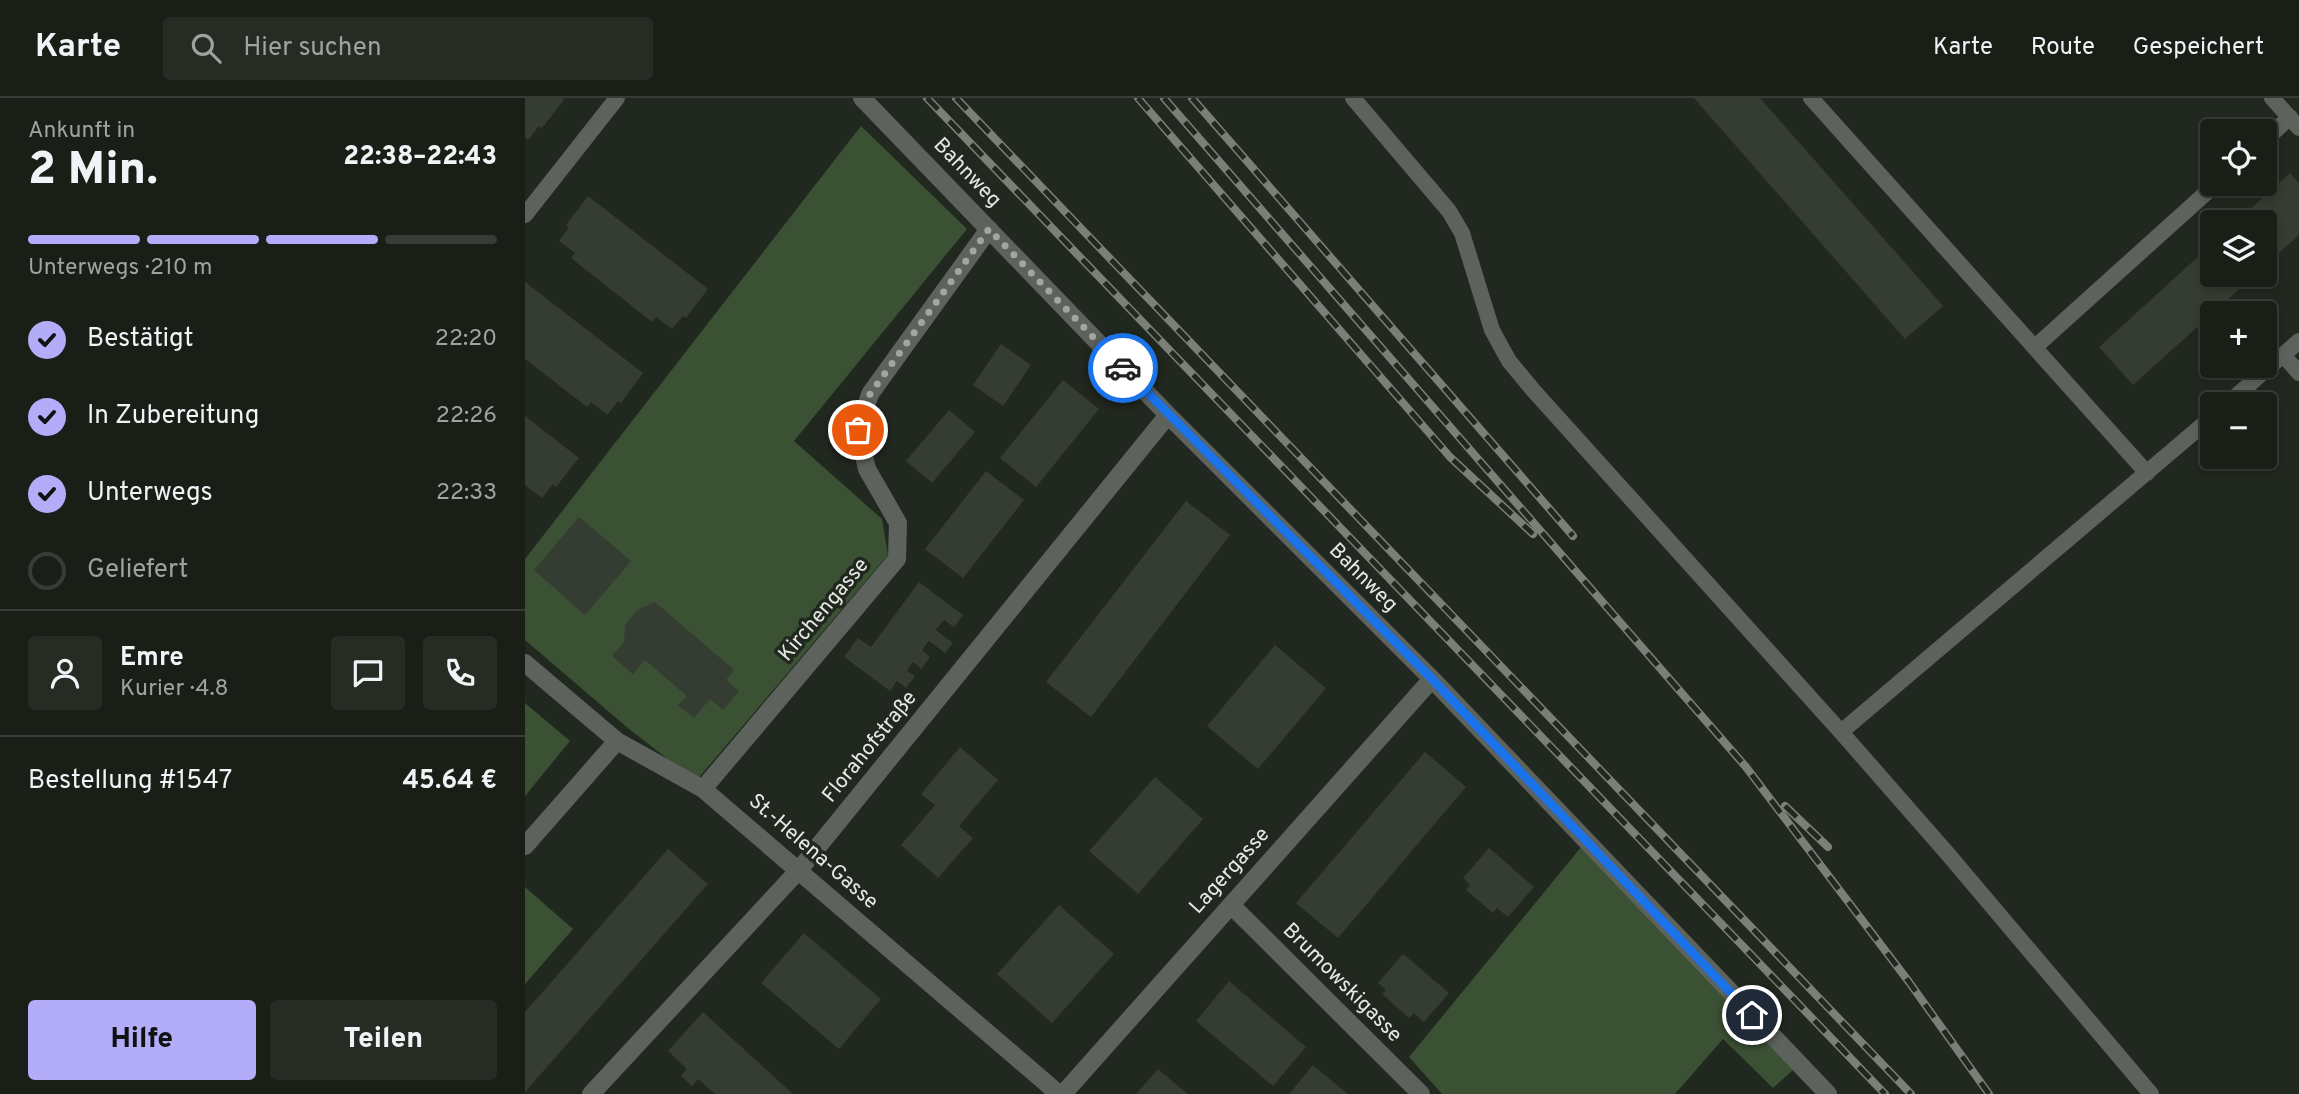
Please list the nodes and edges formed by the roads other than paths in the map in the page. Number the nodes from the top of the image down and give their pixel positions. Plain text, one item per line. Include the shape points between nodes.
1 (617, 98) edge
2 (862, 98) edge
3 (1353, 98) edge
4 (1811, 98) edge
5 (2272, 98) edge
6 (2294, 122) edge
7 (2277, 133) edge
8 (2203, 196) edge
9 (525, 215) edge
10 (989, 229) junction
11 (2299, 341) edge
12 (2035, 347) junction
13 (2284, 356) junction
14 (2299, 373) edge
15 (2241, 392) edge
16 (1168, 415) junction
17 (2200, 427) edge
18 (2147, 472) junction
19 (525, 663) edge
20 (1432, 679) junction
21 (1841, 732) junction
22 (617, 741) junction
23 (703, 789) junction
24 (525, 846) edge
25 (800, 870) junction
26 (1231, 905) junction
27 (591, 1094) edge
28 (1061, 1094) edge
29 (1421, 1094) edge
30 (1828, 1094) edge
31 (2151, 1094) edge

1 - 9 lane
2 - 10 street, Bahnweg
3 - 21 lane via 1450,211 1462,233 1492,330 1510,361
4 - 12 lane
5 - 6 lane
6 - 7 lane
8 - 12 lane
10 - 16 street, Bahnweg
10 - 23 street, Kirchengasse via 870,394 858,430 867,469 898,523 897,559
11 - 13 lane
12 - 18 lane
13 - 14 lane
13 - 15 lane
16 - 20 street, Bahnweg
16 - 25 street, Florahofstraße
17 - 18 lane
18 - 21 lane
19 - 22 street, St.-Helena-Gasse
20 - 26 street, Lagergasse
20 - 30 street, Bahnweg
21 - 31 lane
22 - 23 street, St.-Helena-Gasse
22 - 24 street
23 - 25 street, St.-Helena-Gasse
25 - 27 street, Florahofstraße
25 - 28 street, St.-Helena-Gasse
26 - 28 street, Lagergasse
26 - 29 street, Brumowskigasse

